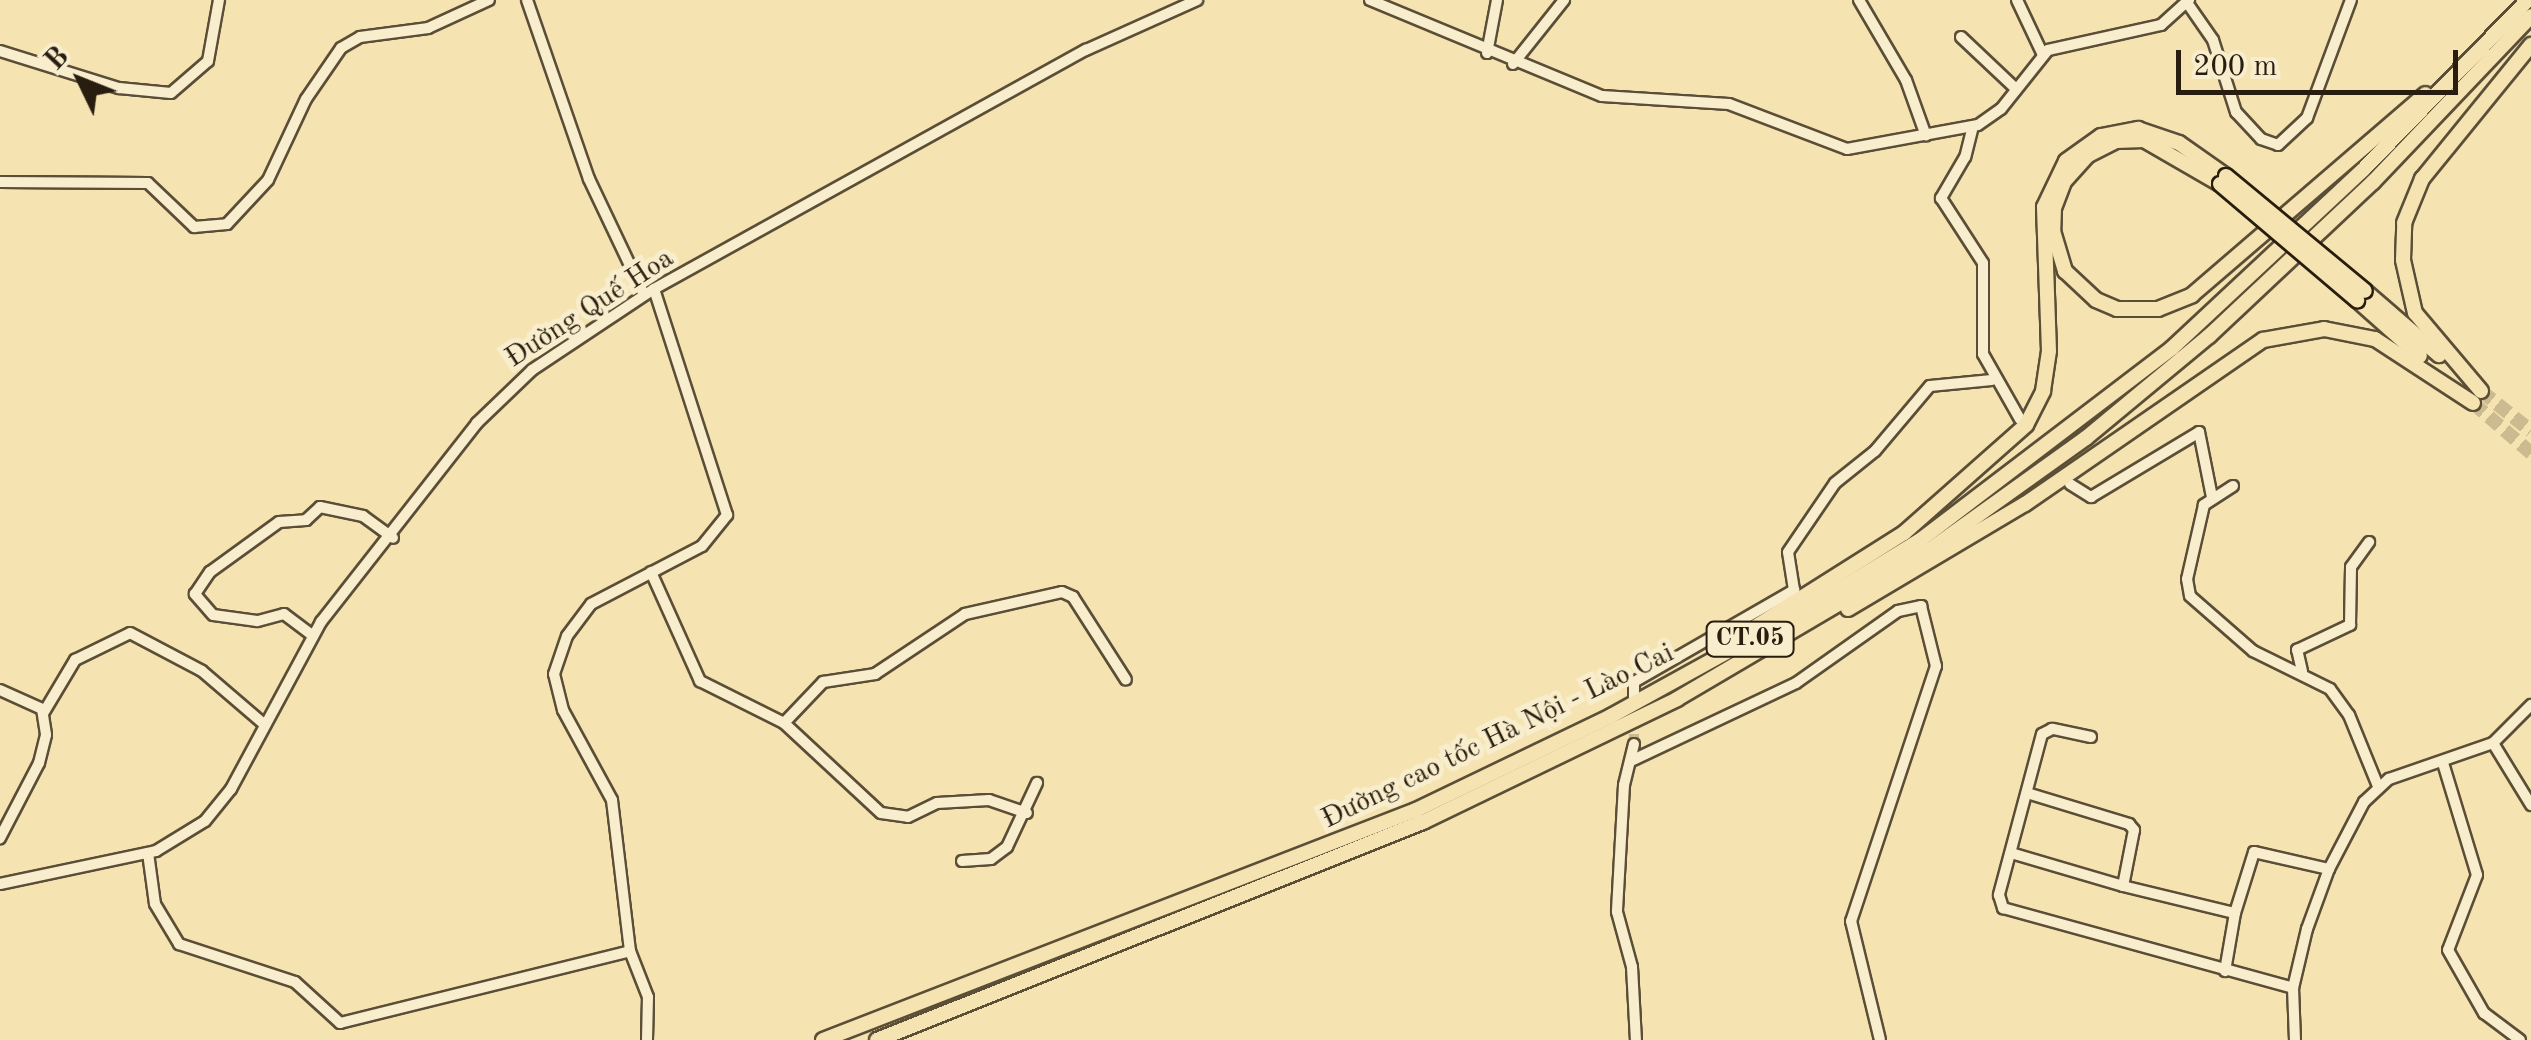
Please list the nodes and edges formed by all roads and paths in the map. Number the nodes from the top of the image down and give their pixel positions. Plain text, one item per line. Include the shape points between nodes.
1 (219, 0) edge
2 (488, 0) edge
3 (526, 0) edge
4 (1196, 0) edge
5 (1497, 0) edge
6 (1564, 0) edge
7 (1859, 0) edge
8 (2017, 0) edge
9 (2351, 0) edge
10 (1377, 2) edge
11 (2188, 2) edge
12 (2528, 6) edge
13 (1960, 37) dead end
14 (2531, 45) edge
15 (0, 52) edge
16 (1487, 53) junction
17 (2043, 55) junction
18 (1513, 64) junction
19 (2016, 89) junction
20 (1973, 126) junction
21 (1926, 136) junction
22 (2223, 180) junction
23 (0, 182) edge
24 (649, 292) junction
25 (1992, 380) junction
26 (2477, 397) junction
27 (2020, 420) dead end
28 (2029, 431) dead end
29 (2038, 442) dead end
30 (2070, 484) dead end
31 (2233, 486) dead end
32 (2212, 497) junction
33 (392, 538) junction
34 (2368, 542) dead end
35 (651, 572) junction
36 (1792, 633) junction
37 (312, 635) junction
38 (2302, 671) junction
39 (1692, 672) junction
40 (1126, 680) dead end
41 (0, 690) edge
42 (1634, 703) tunnel mouth
43 (2531, 705) edge
44 (44, 712) junction
45 (784, 723) junction
46 (265, 725) junction
47 (2091, 738) dead end
48 (2494, 743) junction
49 (1634, 744) tunnel mouth
50 (1633, 760) junction
51 (2443, 763) junction
52 (1036, 783) dead end
53 (2378, 786) junction
54 (2027, 792) junction
55 (2531, 805) edge
56 (1027, 813) junction
57 (0, 838) edge
58 (148, 853) junction
59 (2012, 854) junction
60 (962, 861) dead end
61 (2329, 869) junction
62 (0, 884) edge
63 (2123, 886) junction
64 (2235, 912) junction
65 (630, 951) junction
66 (2225, 971) junction
67 (2294, 988) junction
68 (646, 1040) edge
69 (823, 1040) edge
70 (876, 1040) edge
71 (1636, 1040) edge
72 (1880, 1040) edge
73 (2295, 1040) edge
74 (2520, 1040) edge

1 - 15 street via 208,61 172,93 119,88
2 - 23 street via 428,28 360,37 341,48 306,100 268,180 235,220 213,229 191,225 148,183
3 - 24 street via 589,179
4 - 24 street, Đường Quế Hoa via 1086,50
5 - 16 street
6 - 18 street
7 - 21 street via 1906,80
8 - 17 street
9 - 11 street via 2307,118 2278,144 2261,139 2236,112 2214,40
10 - 16 street
11 - 17 street via 2162,26 2059,45
12 - 22 highway via 2234,266 2192,295 2158,309 2118,309 2078,286 2057,254 2054,208 2064,182 2106,145 2136,139 2160,145
12 - 36 highway, Đường cao tốc Hà Nội - Lào Cai / CT.05 via 2373,182 2151,387 1928,552
12 - 39 highway, Đường cao tốc Hà Nội - Lào Cai / CT.05 via 2274,256 2106,403 1919,541
13 - 19 street
14 - 26 highway via 2422,179 2404,223 2404,275 2416,312
16 - 18 street
17 - 19 street
18 - 21 street via 1602,96 1729,104 1834,148 1861,150
19 - 20 street via 1991,118
20 - 21 street
20 - 25 street via 1965,158 1941,198 1983,263 1980,336
22 - 26 highway, bridge
22 - 39 highway via 2148,131 2113,131 2080,148 2054,178 2044,207 2049,351 2042,391 2026,426 1904,533
24 - 33 street, Đường Quế Hoa via 510,388 447,459
24 - 35 street via 727,515 702,546
25 - 27 street
25 - 42 street via 1930,386 1876,451 1835,483 1788,552 1794,590 1634,682
26 - 36 highway via 2374,339 2324,329 2264,340 1904,581
28 - 29 street
30 - 32 street via 2091,497 2199,432
31 - 32 street
32 - 38 street via 2204,505 2187,579 2190,596 2253,651
33 - 37 street, Đường Quế Hoa
33 - 37 street via 363,516 320,507 306,520 280,522 210,572 195,594 213,615 256,620 284,614
34 - 38 street via 2351,566 2350,625 2298,650
35 - 45 street via 700,681
35 - 65 street via 591,604 567,636 554,674 562,710 612,800
36 - 70 highway, Đường cao tốc Hà Nội - Lào Cai / CT.05 via 1678,699 1423,822
37 - 46 street, Đường Quế Hoa
38 - 53 street via 2343,706
39 - 69 highway, Đường cao tốc Hà Nội - Lào Cai / CT.05 via 1416,810
40 - 45 street via 1072,597 1062,592 965,614 875,674 823,682
41 - 44 street
43 - 48 street
44 - 46 street via 75,660 130,633 202,671
44 - 57 street via 42,756
45 - 56 street via 888,816 908,817 937,803 989,800
46 - 58 street, Đường Quế Hoa via 219,806 172,845
47 - 54 street via 2046,730
48 - 51 street
48 - 55 street
49 - 50 street
50 - 71 street via 1624,784 1617,912 1632,967
50 - 72 street via 1782,690 1908,605 1921,606 1936,666 1851,920
51 - 53 street
51 - 74 street via 2478,875 2448,950 2484,1013
52 - 56 street
53 - 61 street
54 - 59 street
54 - 63 street via 2131,826
56 - 60 street via 999,854
58 - 62 street, Đường Quế Hoa
58 - 65 street via 154,904 179,944 295,982 340,1023
59 - 63 street
59 - 66 street via 1999,895 2003,908
61 - 64 street via 2254,852
61 - 67 street
63 - 64 street
64 - 66 street
65 - 68 street via 648,998
66 - 67 street
67 - 73 street

